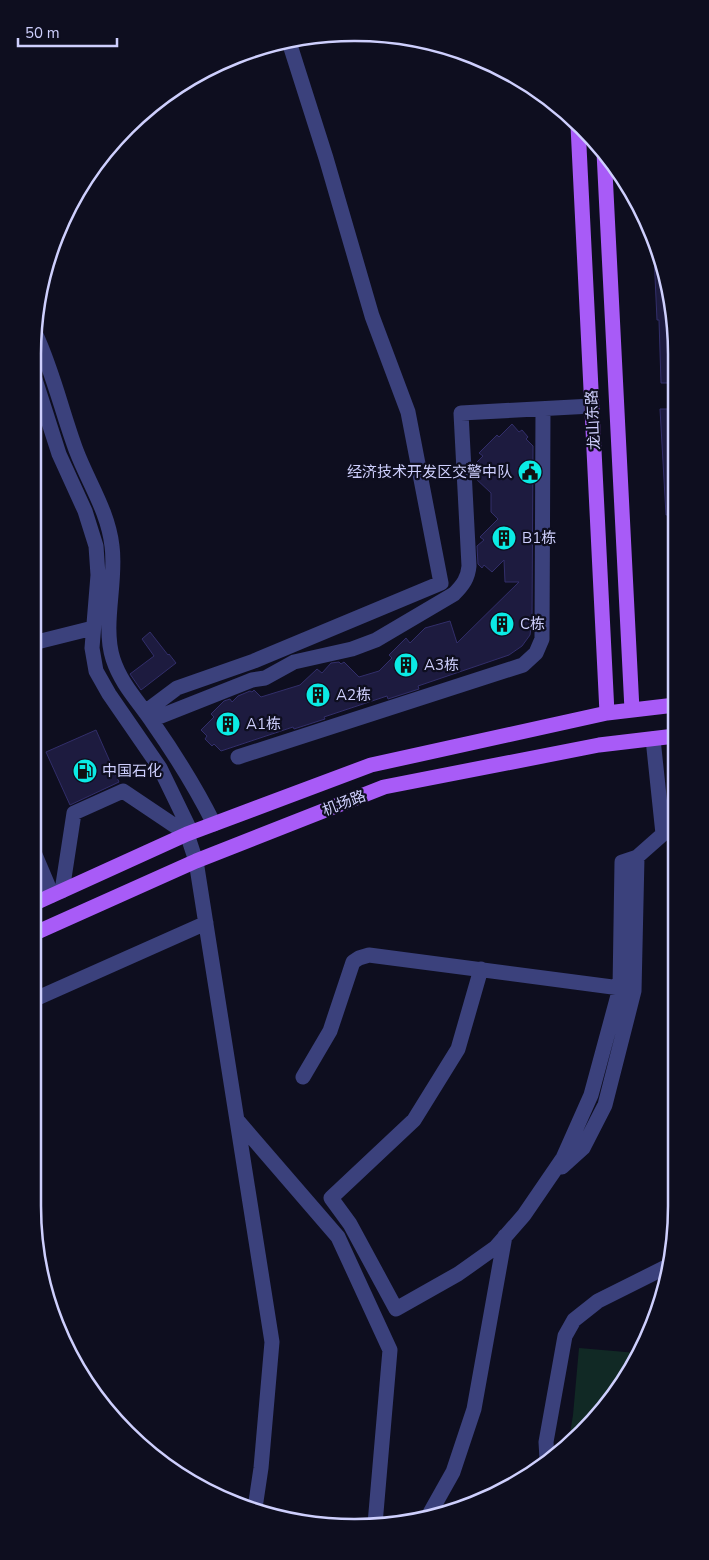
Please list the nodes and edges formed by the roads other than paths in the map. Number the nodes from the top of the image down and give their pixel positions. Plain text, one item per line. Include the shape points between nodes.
1 (291, 48) edge
2 (578, 136) edge
3 (605, 166) edge
4 (41, 347) edge
5 (41, 399) edge
6 (592, 406) junction
7 (543, 409) junction
8 (94, 628) junction
9 (41, 641) edge
10 (629, 659) junction
11 (605, 660) junction
12 (668, 706) edge
13 (632, 710) junction
14 (607, 713) junction
15 (148, 716) junction
16 (668, 737) edge
17 (653, 739) junction
18 (238, 756) dead end
19 (214, 824) junction
20 (668, 830) edge
21 (189, 833) junction
22 (663, 834) junction
23 (637, 857) junction
24 (196, 861) junction
25 (41, 865) edge
26 (57, 893) junction
27 (41, 900) edge
28 (206, 923) junction
29 (41, 930) edge
30 (480, 969) junction
31 (620, 988) junction
32 (41, 996) edge
33 (304, 1077) dead end
34 (237, 1120) junction
35 (549, 1178) junction
36 (506, 1236) junction
37 (661, 1269) edge
38 (547, 1453) edge
39 (257, 1503) edge
40 (432, 1509) edge
41 (376, 1518) edge

1 - 15 street via 372,316 408,412 441,583 254,661 177,688
2 - 6 main road, 龙山东路
3 - 10 main road, 龙山东路
4 - 15 street via 76,450 111,537 112,656 119,674
5 - 8 street via 94,540 98,575
6 - 7 street
6 - 11 main road, 龙山东路
7 - 15 street via 461,413 469,566 463,586 454,594 376,640 294,662 265,678
7 - 18 street via 542,640 536,653 523,665
8 - 9 street
8 - 21 street via 93,657 100,680 160,768
10 - 11 main road
10 - 13 main road, 龙山东路
11 - 14 main road, 龙山东路
12 - 13 main road, 机场路
13 - 14 main road, 机场路
14 - 19 main road, 机场路 via 371,764
15 - 19 street via 189,776
16 - 17 main road, 机场路
17 - 22 street
17 - 24 main road, 机场路 via 599,745 384,788
19 - 21 main road, 机场路
20 - 22 street
21 - 24 street
21 - 26 main road, 机场路
21 - 26 street via 123,791 74,813
22 - 23 street
23 - 31 street via 622,862
23 - 35 street via 634,991 605,1105 583,1148
24 - 28 street
24 - 29 main road, 机场路
25 - 26 street
26 - 27 main road, 机场路
28 - 32 street
28 - 34 street
30 - 31 street
30 - 33 street via 369,954 358,958 353,962 330,1031
30 - 36 street via 458,1049 414,1120 331,1198 350,1224 396,1309 458,1274
31 - 35 street via 591,1094 562,1158
34 - 39 street via 272,1342
34 - 41 street via 338,1237 390,1350
35 - 36 street
36 - 40 street via 474,1409 453,1472
37 - 38 street via 598,1301 574,1320 565,1336

